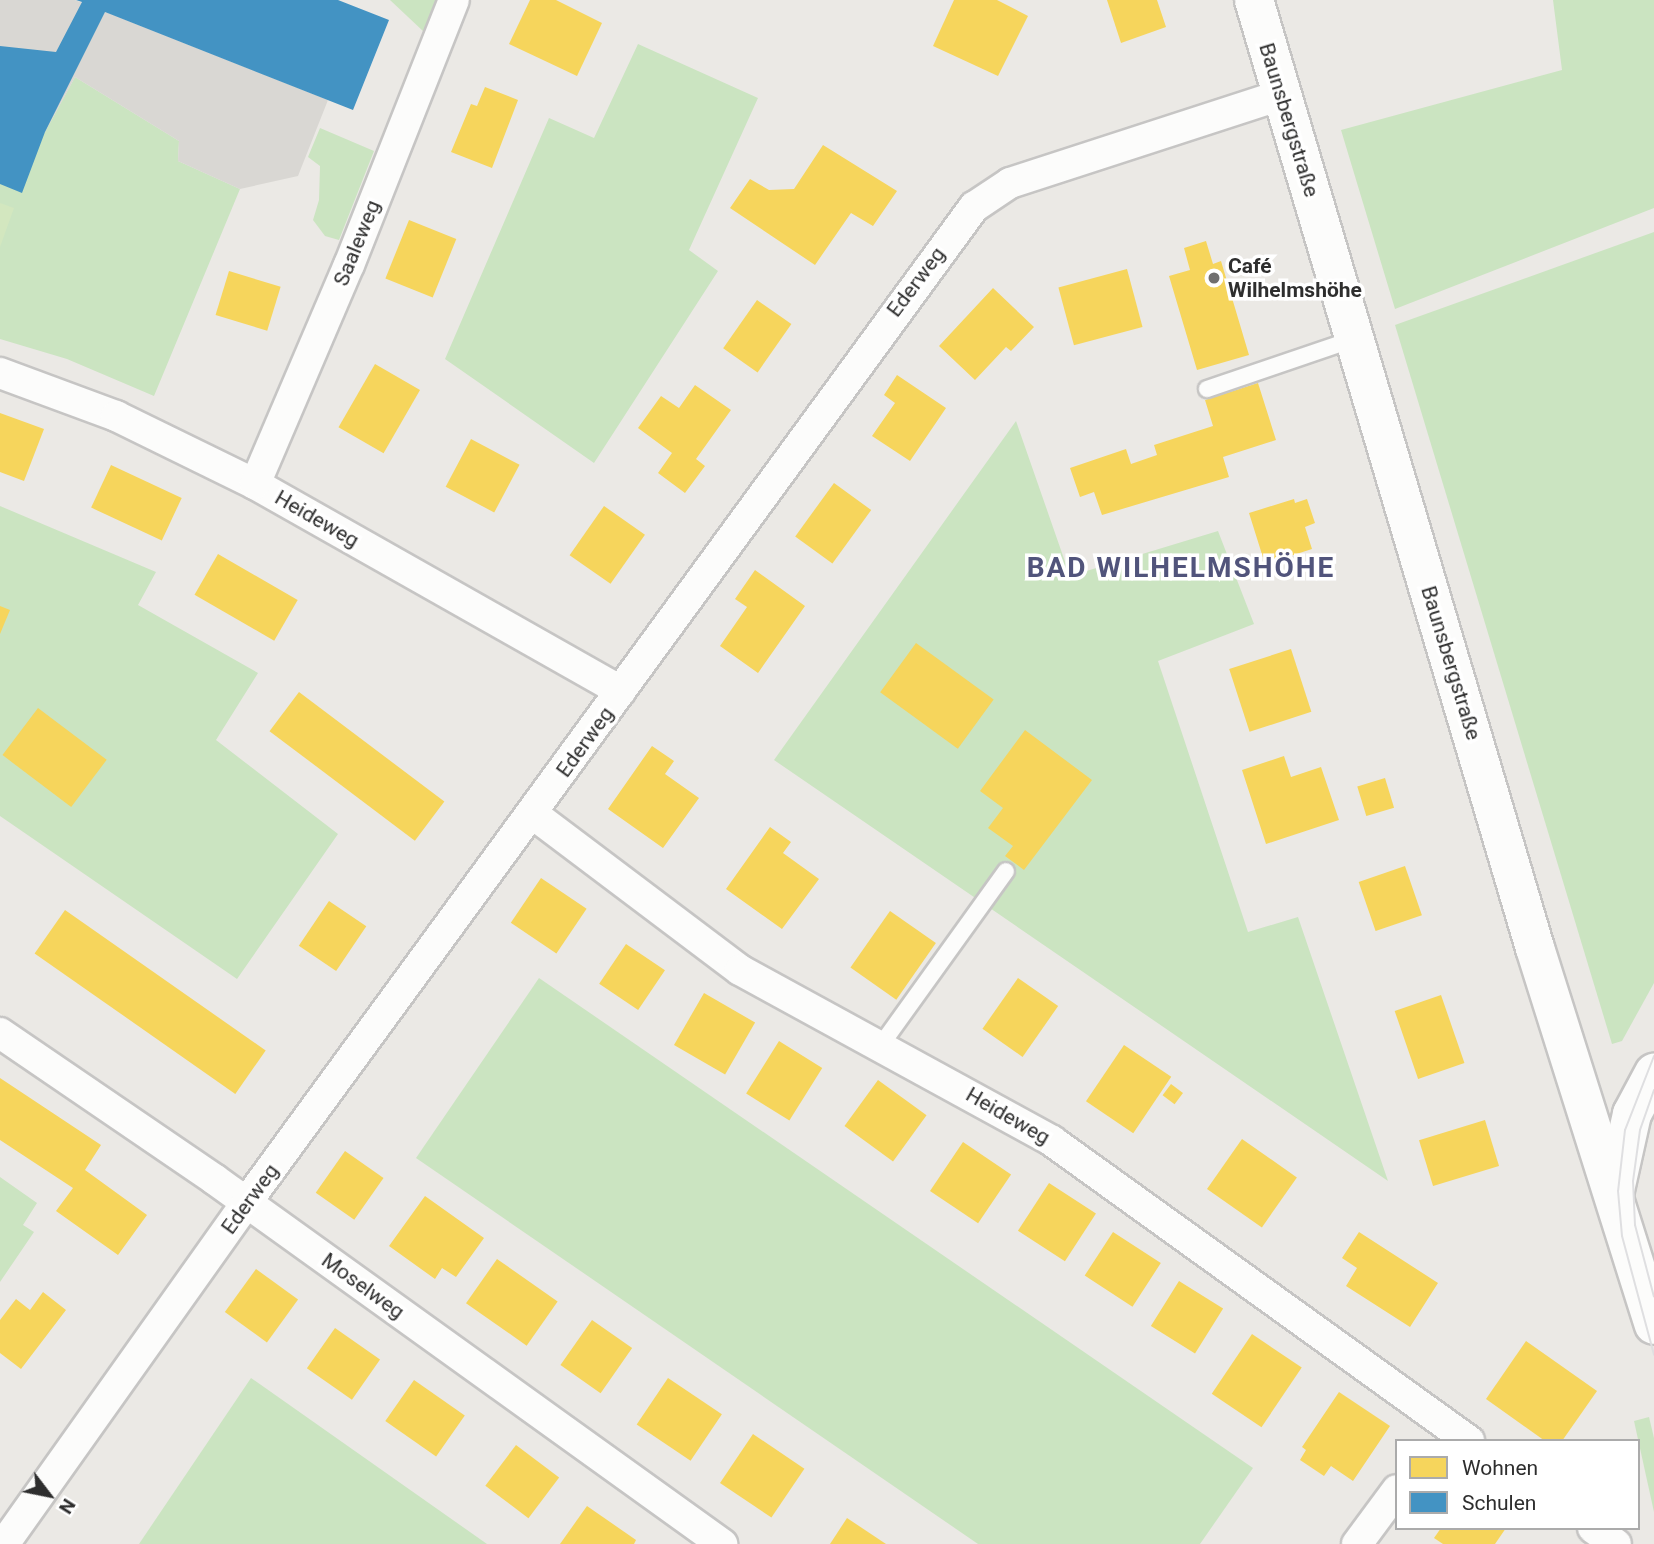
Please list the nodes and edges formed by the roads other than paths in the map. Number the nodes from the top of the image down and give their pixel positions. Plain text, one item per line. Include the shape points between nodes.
1 (454, 0) edge
2 (1254, 0) edge
3 (1281, 95) junction
4 (1354, 339) junction
5 (0, 373) edge
6 (1207, 389) dead end
7 (255, 484) junction
8 (621, 691) junction
9 (533, 814) junction
10 (1006, 871) dead end
11 (0, 1033) edge
12 (881, 1045) junction
13 (1654, 1073) edge
14 (1614, 1192) junction
15 (246, 1203) junction
16 (1654, 1325) edge
17 (1449, 1435) edge
18 (1395, 1493) edge
19 (1596, 1530) edge
20 (4, 1544) edge
21 (722, 1544) edge
22 (1357, 1544) edge
23 (1616, 1544) edge

1 - 7 street, Saaleweg via 349,265
2 - 3 main road, Baunsbergstraße
3 - 4 main road, Baunsbergstraße
3 - 8 street, Ederweg via 1010,183 974,207
4 - 6 lane
4 - 14 main road, Baunsbergstraße via 1535,948
5 - 7 street, Heideweg via 116,416
7 - 8 street, Heideweg
8 - 9 street, Ederweg
9 - 12 street, Heideweg via 740,970
9 - 15 street, Ederweg
10 - 12 lane
11 - 15 street, Moselweg
12 - 17 street, Heideweg via 1052,1141
13 - 14 main road via 1632,1114
14 - 16 main road, Baunsbergstraße
15 - 20 street, Ederweg
15 - 21 street, Moselweg
18 - 22 street
19 - 23 street

